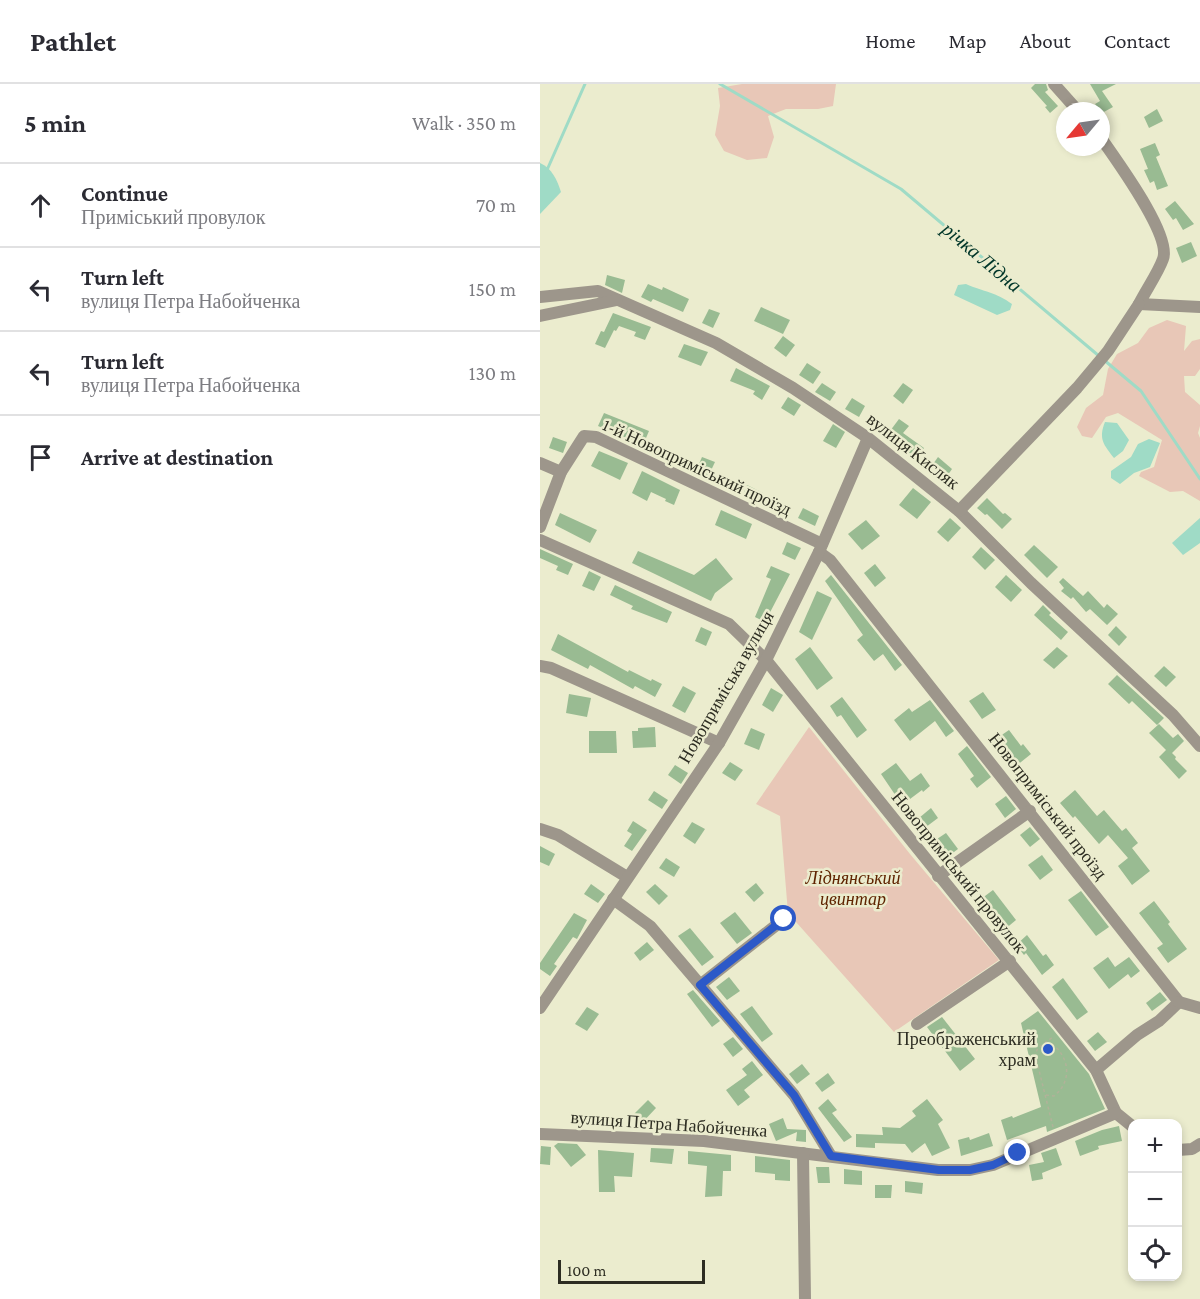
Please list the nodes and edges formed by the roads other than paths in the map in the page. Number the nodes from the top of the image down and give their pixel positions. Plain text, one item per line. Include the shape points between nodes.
1 (1054, 84) edge
2 (1070, 102) edge
3 (1110, 151) edge
4 (540, 297) edge
5 (617, 300) junction
6 (1139, 304) junction
7 (1200, 307) edge
8 (540, 316) edge
9 (868, 438) junction
10 (540, 463) edge
11 (561, 472) junction
12 (959, 511) junction
13 (540, 527) edge
14 (540, 540) edge
15 (820, 548) junction
16 (766, 660) junction
17 (540, 666) edge
18 (1195, 733) edge
19 (719, 743) junction
20 (1200, 746) edge
21 (1030, 811) junction
22 (540, 829) edge
23 (938, 876) junction
24 (627, 877) junction
25 (613, 899) junction
26 (784, 919) dead end
27 (1010, 962) junction
28 (700, 985) junction
29 (542, 1000) edge
30 (1179, 1002) junction
31 (1200, 1008) edge
32 (916, 1024) dead end
33 (1096, 1070) junction
34 (1116, 1113) junction
35 (1128, 1123) edge
36 (540, 1134) edge
37 (1200, 1144) edge
38 (1182, 1150) edge
39 (803, 1153) junction
40 (831, 1156) junction
41 (805, 1299) edge

1 - 2 street
3 - 6 street via 1141,197 1162,240 1164,258
4 - 5 street, вулиця Кисляк via 598,291
5 - 8 street
5 - 9 street, вулиця Кисляк via 716,343
6 - 7 street
6 - 12 street via 1077,388
9 - 12 street, вулиця Кисляк
9 - 15 street, Новоприміська вулиця
10 - 11 street
11 - 13 street, 1-й Новоприміський проїзд
11 - 15 street, 1-й Новоприміський проїзд via 584,436 596,437
12 - 18 street, вулиця Кисляк via 1031,583
14 - 16 street via 729,624
15 - 16 street, Новоприміська вулиця
15 - 21 street, Новоприміський проїзд
16 - 19 street, Новоприміська вулиця
16 - 23 street, Новоприміський провулок
17 - 19 street
18 - 20 street, вулиця Кисляк
19 - 24 street, Новоприміська вулиця
21 - 23 street
21 - 30 street, Новоприміський проїзд
22 - 24 street via 558,835
23 - 27 street, Новоприміський провулок
24 - 25 street, Новоприміська вулиця
25 - 28 street via 650,926
25 - 29 street, Новоприміська вулиця
26 - 28 street
27 - 32 street
27 - 33 street, Новоприміський провулок
28 - 40 street via 794,1095
30 - 31 street
30 - 33 street
33 - 34 street, Новоприміський провулок
34 - 35 street
34 - 40 street, вулиця Петра Набойченка via 993,1165 970,1170 939,1170
36 - 39 street, вулиця Петра Набойченка via 704,1141
37 - 38 street
39 - 40 street, вулиця Петра Набойченка
39 - 41 street

